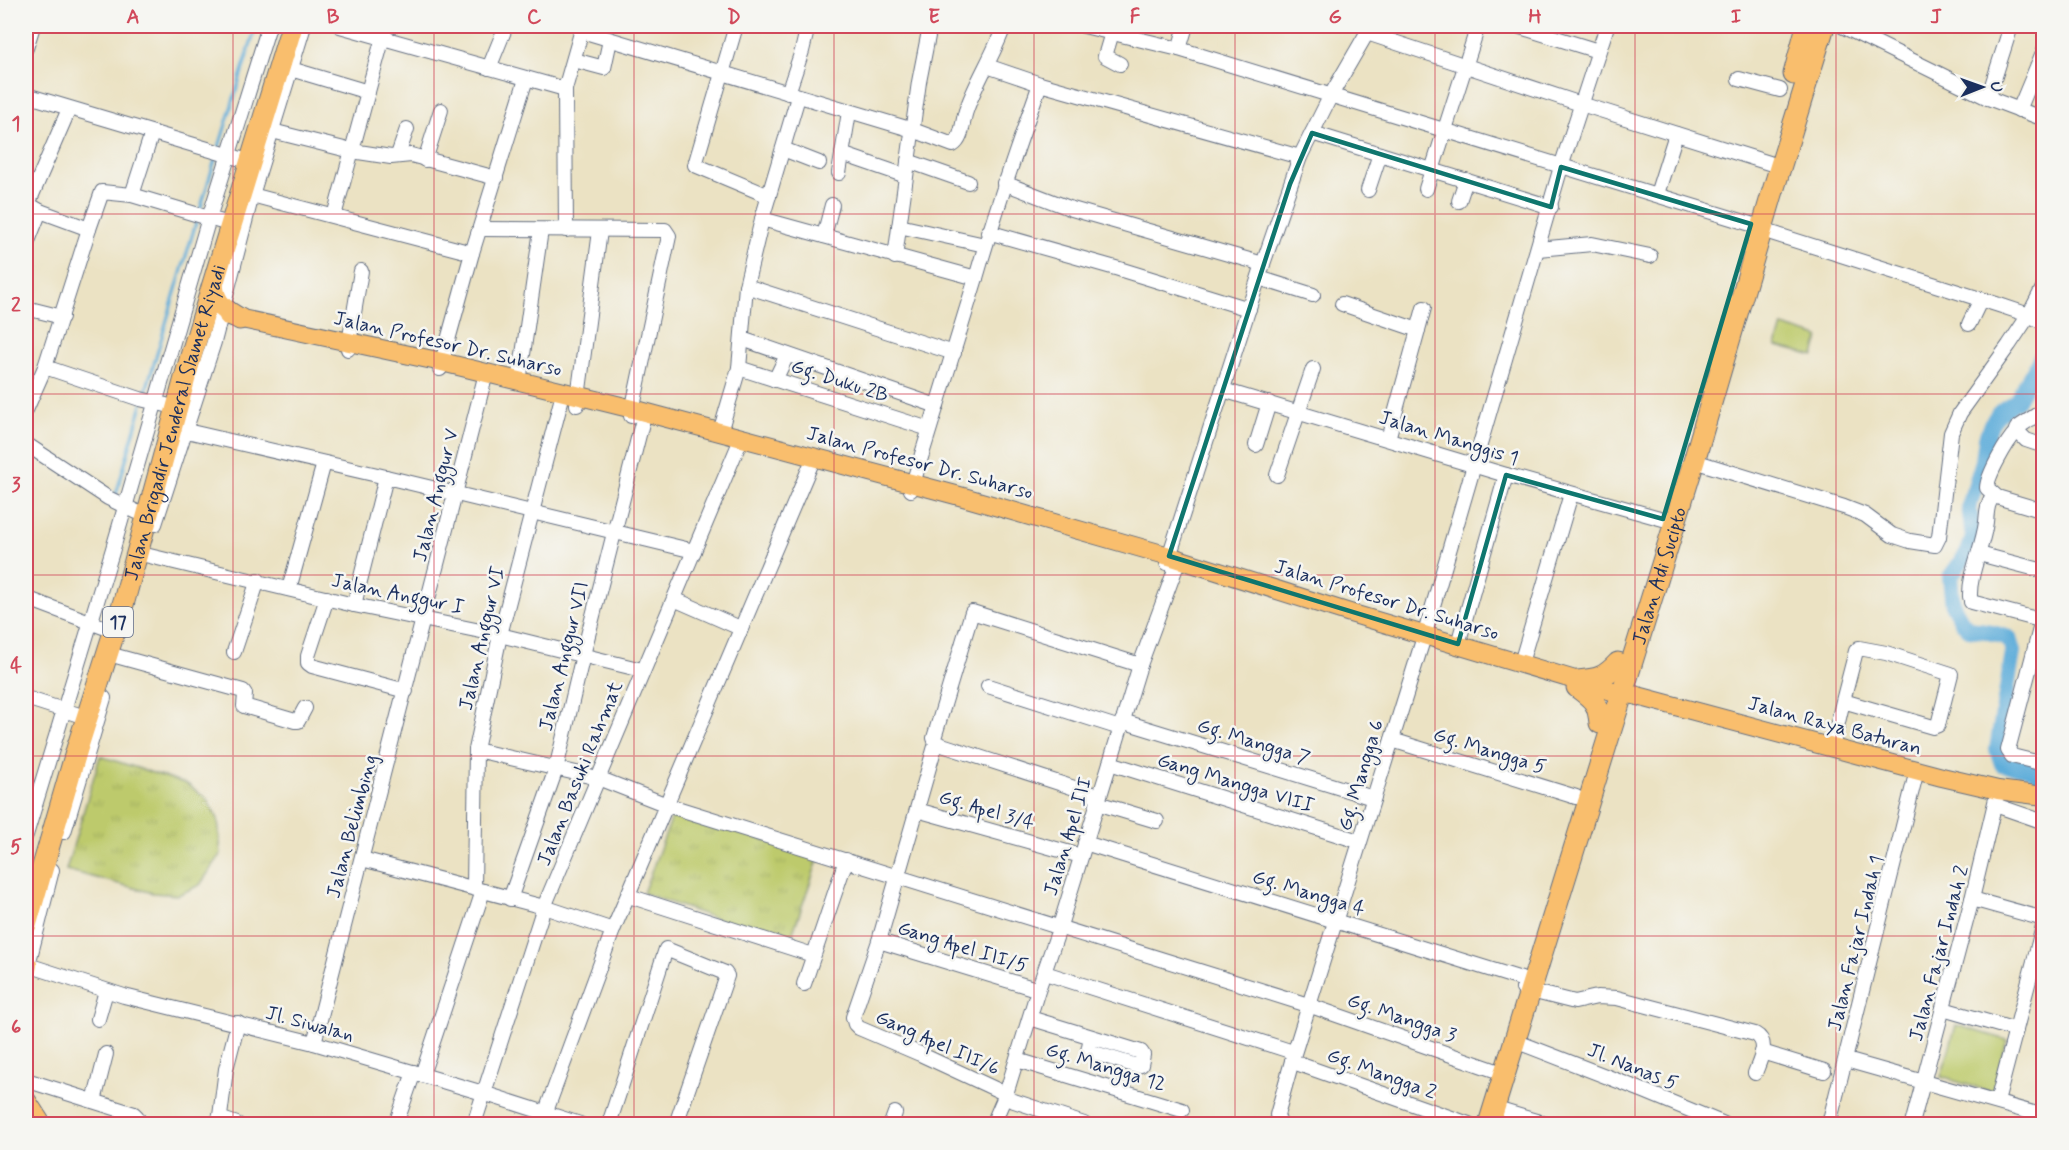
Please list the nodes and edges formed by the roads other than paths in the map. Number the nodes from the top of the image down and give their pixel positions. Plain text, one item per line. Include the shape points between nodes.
1 (33, 26) edge
2 (304, 26) edge
3 (340, 26) edge
4 (506, 26) edge
5 (736, 26) edge
6 (808, 26) edge
7 (930, 26) edge
8 (1004, 26) edge
9 (1084, 26) edge
10 (1186, 26) edge
11 (1478, 26) edge
12 (1517, 26) edge
13 (1607, 26) edge
14 (1807, 26) edge
15 (1824, 26) edge
16 (1842, 26) edge
17 (2011, 26) edge
18 (274, 27) edge
19 (583, 28) edge
20 (1113, 28) edge
21 (1369, 29) edge
22 (384, 31) edge
23 (610, 40) junction
24 (26, 46) edge
25 (1179, 49) junction
26 (2043, 50) edge
27 (1598, 51) junction
28 (574, 60) junction
29 (1120, 63) dead end
30 (987, 66) junction
31 (285, 67) junction
32 (1465, 67) junction
33 (489, 68) junction
34 (723, 75) junction
35 (526, 79) junction
36 (1739, 79) dead end
37 (1040, 84) junction
38 (565, 89) junction
39 (1780, 90) dead end
40 (368, 92) junction
41 (26, 95) edge
42 (793, 95) junction
43 (1331, 95) junction
44 (1988, 98) junction
45 (1581, 104) junction
46 (69, 108) junction
47 (441, 110) dead end
48 (2019, 110) junction
49 (849, 112) junction
50 (2043, 119) edge
51 (407, 129) dead end
52 (266, 130) junction
53 (912, 130) junction
54 (1445, 131) junction
55 (152, 133) junction
56 (1312, 133) junction
57 (1676, 134) junction
58 (783, 149) junction
59 (352, 151) junction
60 (842, 154) junction
61 (1380, 154) junction
62 (225, 155) junction
63 (398, 155) junction
64 (1300, 157) junction
65 (425, 160) junction
66 (908, 161) junction
67 (819, 163) dead end
68 (1769, 163) junction
69 (1561, 167) junction
70 (1433, 169) junction
71 (839, 173) dead end
72 (906, 176) junction
73 (496, 178) junction
74 (1466, 180) junction
75 (968, 182) dead end
76 (1004, 183) junction
77 (1426, 189) dead end
78 (1368, 190) dead end
79 (247, 194) junction
80 (1657, 194) junction
81 (132, 195) junction
82 (769, 196) junction
83 (1459, 201) dead end
84 (832, 205) dead end
85 (31, 206) edge
86 (1551, 207) junction
87 (334, 216) junction
88 (207, 217) junction
89 (762, 219) junction
90 (899, 226) junction
91 (1756, 227) junction
92 (89, 229) junction
93 (480, 229) junction
94 (541, 230) junction
95 (566, 230) junction
96 (600, 231) junction
97 (824, 236) junction
98 (987, 239) junction
99 (26, 246) edge
100 (1538, 249) junction
101 (472, 253) junction
102 (1650, 256) dead end
103 (895, 257) junction
104 (1263, 264) junction
105 (361, 271) dead end
106 (976, 278) junction
107 (1259, 278) junction
108 (746, 286) junction
109 (2043, 286) edge
110 (1313, 295) dead end
111 (1981, 299) junction
112 (1342, 304) dead end
113 (26, 308) edge
114 (1424, 308) dead end
115 (1249, 309) junction
116 (2029, 315) junction
117 (62, 317) junction
118 (216, 317) junction
119 (2043, 323) edge
120 (1969, 324) dead end
121 (1418, 330) junction
122 (742, 339) junction
123 (348, 346) junction
124 (954, 353) junction
125 (787, 355) junction
126 (441, 366) junction
127 (45, 367) junction
128 (739, 368) junction
129 (827, 368) junction
130 (1312, 369) dead end
131 (775, 380) junction
132 (484, 381) junction
133 (519, 382) junction
134 (1223, 390) junction
135 (816, 393) junction
136 (572, 401) junction
137 (152, 402) junction
138 (1269, 403) junction
139 (937, 406) junction
140 (26, 410) edge
141 (2043, 410) edge
142 (1298, 412) junction
143 (635, 415) junction
144 (929, 429) junction
145 (178, 430) junction
146 (2016, 432) junction
147 (719, 435) junction
148 (1388, 439) junction
149 (740, 440) junction
150 (26, 444) edge
151 (1256, 445) dead end
152 (2043, 446) edge
153 (1694, 461) junction
154 (812, 462) junction
155 (324, 464) junction
156 (1474, 464) junction
157 (1277, 475) dead end
158 (1506, 475) junction
159 (386, 477) junction
160 (912, 486) junction
161 (454, 494) junction
162 (1571, 494) junction
163 (1994, 495) junction
164 (2043, 511) edge
165 (533, 512) junction
166 (1663, 519) junction
167 (614, 531) junction
168 (134, 535) junction
169 (694, 551) junction
170 (1979, 554) junction
171 (1173, 562) junction
172 (2043, 571) edge
173 (258, 580) junction
174 (289, 590) junction
175 (327, 598) junction
176 (28, 599) edge
177 (674, 599) junction
178 (354, 605) junction
179 (26, 615) edge
180 (424, 618) junction
181 (2043, 621) edge
182 (87, 622) junction
183 (740, 628) junction
184 (500, 635) junction
185 (1424, 637) junction
186 (1458, 644) junction
187 (234, 652) dead end
188 (583, 655) junction
189 (116, 656) junction
190 (1521, 663) junction
191 (1618, 663) junction
192 (1140, 665) junction
193 (642, 670) junction
194 (1577, 684) junction
195 (988, 686) dead end
196 (406, 691) junction
197 (1619, 695) junction
198 (26, 698) edge
199 (1843, 701) junction
200 (305, 708) dead end
201 (61, 709) junction
202 (1600, 723) junction
203 (1121, 725) junction
204 (1392, 740) junction
205 (936, 743) junction
206 (1832, 748) junction
207 (476, 750) junction
208 (1110, 763) junction
209 (2043, 764) edge
210 (556, 769) junction
211 (1917, 770) junction
212 (598, 778) junction
213 (2041, 795) edge
214 (1576, 797) junction
215 (1374, 798) junction
216 (1997, 798) junction
217 (1098, 800) junction
218 (667, 805) junction
219 (917, 810) junction
220 (1157, 821) dead end
221 (2043, 822) edge
222 (26, 835) edge
223 (1352, 839) dead end
224 (1083, 850) junction
225 (362, 859) junction
226 (846, 860) junction
227 (897, 876) junction
228 (27, 880) edge
229 (478, 890) junction
230 (628, 896) junction
231 (510, 899) junction
232 (1972, 899) junction
233 (544, 907) junction
234 (1335, 920) junction
235 (2043, 921) edge
236 (26, 925) edge
237 (1059, 929) junction
238 (613, 930) junction
239 (879, 941) junction
240 (813, 955) junction
241 (26, 968) edge
242 (1044, 973) junction
243 (2037, 976) edge
244 (804, 984) dead end
245 (1523, 986) junction
246 (1035, 989) dead end
247 (106, 990) junction
248 (1308, 1005) junction
249 (1943, 1009) junction
250 (1030, 1018) junction
251 (98, 1019) dead end
252 (238, 1023) junction
253 (2016, 1030) junction
254 (1091, 1037) dead end
255 (314, 1043) junction
256 (1520, 1043) junction
257 (1762, 1052) junction
258 (106, 1054) dead end
259 (1292, 1056) junction
260 (1017, 1060) junction
261 (1846, 1060) junction
262 (1488, 1068) junction
263 (1824, 1071) dead end
264 (1755, 1073) dead end
265 (418, 1074) junction
266 (26, 1080) edge
267 (1924, 1082) junction
268 (483, 1093) junction
269 (1006, 1096) junction
270 (94, 1101) junction
271 (1997, 1101) junction
272 (26, 1102) edge
273 (1182, 1110) dead end
274 (545, 1114) junction
275 (1495, 1115) edge
276 (2043, 1116) edge
277 (219, 1121) edge
278 (40, 1125) edge
279 (136, 1125) edge
280 (237, 1125) edge
281 (396, 1125) edge
282 (474, 1125) edge
283 (580, 1125) edge
284 (609, 1125) edge
285 (676, 1125) edge
286 (993, 1125) edge
287 (1084, 1125) edge
288 (1280, 1125) edge
289 (1469, 1125) edge
290 (1478, 1125) edge
291 (1546, 1125) edge
292 (1724, 1125) edge
293 (1829, 1125) edge
294 (1912, 1125) edge

1 - 24 street
2 - 31 street
3 - 22 street
4 - 33 street
5 - 34 street
6 - 42 street
7 - 53 street
8 - 30 street
9 - 20 street
10 - 25 street
11 - 32 street
12 - 27 street
13 - 27 street, Gg. Mangga 6
14 - 68 highway, Jalan Adi Sucipto
15 - 91 highway, Jalan Adi Sucipto
16 - 44 street
17 - 44 street
18 - 31 highway, Jalan Brigadir Jenderal Slamet Riyadi / 17
18 - 62 highway, Jalan Brigadir Jenderal Slamet Riyadi / 17
19 - 23 street
19 - 28 street
20 - 25 street
20 - 29 street via 1105,56
21 - 32 street
21 - 43 street, Jalan Apel III
22 - 33 street
22 - 40 street
23 - 28 street via 604,68
23 - 34 street
25 - 43 street
26 - 48 street
27 - 45 street, Gg. Mangga 6
28 - 38 street
30 - 37 street
30 - 53 street via 956,143 952,145
31 - 40 street
31 - 52 highway, Jalan Brigadir Jenderal Slamet Riyadi / 17
32 - 45 street
32 - 54 street
33 - 35 street
34 - 42 street
34 - 82 street via 695,165
35 - 38 street
35 - 73 street
36 - 39 street
37 - 64 street
37 - 76 street
38 - 95 street
40 - 59 street
41 - 46 street
42 - 49 street
42 - 58 street
43 - 54 street
43 - 56 street, Jalan Apel III
44 - 48 street
45 - 57 street
45 - 69 street, Gg. Mangga 6
46 - 55 street
46 - 85 street
47 - 65 street
48 - 50 street
49 - 53 street
49 - 60 street
51 - 63 street
52 - 59 street
52 - 79 highway, Jalan Brigadir Jenderal Slamet Riyadi / 17
53 - 66 street
54 - 69 street
54 - 70 street
55 - 62 street
55 - 81 street
56 - 61 street
56 - 64 street, Jalan Apel III
57 - 68 street
57 - 80 street
58 - 67 street
58 - 82 street
59 - 63 street
59 - 87 street
60 - 71 street
60 - 72 street
61 - 70 street
61 - 78 street
62 - 88 highway, Jalan Brigadir Jenderal Slamet Riyadi / 17
63 - 65 street
64 - 104 street, Jalan Apel III
65 - 73 street
66 - 72 street
66 - 75 street
68 - 91 highway, Jalan Adi Sucipto
69 - 80 street
69 - 86 street, Gg. Mangga 6
70 - 74 street
70 - 77 street
72 - 90 street
73 - 93 street
74 - 83 street
74 - 86 street
76 - 98 street
76 - 104 street via 1072,208
79 - 87 street
79 - 118 street
79 - 118 highway, Jalan Brigadir Jenderal Slamet Riyadi / 17 via 213,285
80 - 91 street
81 - 88 street
81 - 92 street via 102,192
82 - 89 street
84 - 97 street
85 - 92 street
85 - 99 street
86 - 100 street, Gg. Mangga 6
87 - 101 street
88 - 118 highway, Jalan Brigadir Jenderal Slamet Riyadi / 17
88 - 137 street
89 - 97 street
89 - 108 street
90 - 98 street
90 - 103 street
91 - 111 street
91 - 153 highway, Jalan Adi Sucipto
91 - 166 highway, Jalan Adi Sucipto
92 - 117 street
93 - 94 street
93 - 101 street
94 - 95 street
94 - 133 street
95 - 96 street
96 - 136 street, Jalan Anggur VI
96 - 143 street, Jalan Anggur VII via 665,230 669,236
97 - 103 street
98 - 106 street
98 - 115 street via 1119,269
100 - 102 street via 1592,244
100 - 156 street, Gg. Mangga 6
101 - 126 street
103 - 106 street
104 - 107 street, Jalan Apel III
105 - 123 street
106 - 124 street
107 - 110 street
107 - 115 street, Jalan Apel III
108 - 122 street
108 - 124 street
109 - 116 street
111 - 116 street
111 - 120 street
112 - 121 street
113 - 117 street
114 - 121 street
115 - 134 street, Jalan Apel III
116 - 119 street
116 - 153 street via 1952,430 1935,545 1892,535 1865,515 1844,507
117 - 127 street
118 - 123 main road, Jalan Profesor Dr. Suharso
118 - 137 highway, Jalan Brigadir Jenderal Slamet Riyadi / 17
118 - 145 street
118 - 145 highway, Jalan Brigadir Jenderal Slamet Riyadi / 17 via 197,337
121 - 148 street
122 - 125 street
122 - 128 street
123 - 126 main road, Jalan Profesor Dr. Suharso
124 - 139 street
125 - 129 street
125 - 131 street
126 - 132 main road, Jalan Profesor Dr. Suharso
126 - 133 main road, Jalan Profesor Dr. Suharso
127 - 137 street
127 - 140 street
128 - 131 street, Gg. Duku 2B
128 - 147 street
129 - 135 street
129 - 139 street
130 - 142 street
131 - 135 street, Gg. Duku 2B
132 - 136 main road, Jalan Profesor Dr. Suharso
132 - 161 street, Jalan Anggur V
133 - 136 main road, Jalan Profesor Dr. Suharso
134 - 138 street, Jalan Manggis 1
134 - 171 street, Jalan Apel III
135 - 144 street, Gg. Duku 2B
136 - 143 main road, Jalan Profesor Dr. Suharso
136 - 165 street, Jalan Anggur VI
137 - 168 highway, Jalan Brigadir Jenderal Slamet Riyadi / 17
138 - 142 street, Jalan Manggis 1
138 - 151 street
139 - 144 street
141 - 146 street
142 - 148 street, Jalan Manggis 1
142 - 157 street
143 - 147 main road, Jalan Profesor Dr. Suharso
143 - 167 street, Jalan Anggur VII
144 - 160 street
145 - 155 street
145 - 168 highway, Jalan Brigadir Jenderal Slamet Riyadi / 17
146 - 152 street
146 - 163 street via 1987,483
147 - 149 main road, Jalan Profesor Dr. Suharso
148 - 156 street, Jalan Manggis 1
149 - 154 main road, Jalan Profesor Dr. Suharso
149 - 160 main road, Jalan Profesor Dr. Suharso
149 - 169 street, Jalan Basuki Rahmat
150 - 168 street
153 - 197 highway, Jalan Adi Sucipto
154 - 160 main road, Jalan Profesor Dr. Suharso
154 - 183 street
155 - 159 street
155 - 174 street
156 - 158 street, Jalan Manggis 1
156 - 185 street, Gg. Mangga 6
158 - 162 street, Jalan Manggis 1
158 - 186 street
159 - 161 street
159 - 178 street
160 - 171 main road, Jalan Profesor Dr. Suharso
161 - 165 street
161 - 180 street, Jalan Anggur V
162 - 166 street, Jalan Manggis 1
162 - 190 street
163 - 164 street
163 - 170 street via 1989,501
165 - 167 street
165 - 184 street, Jalan Anggur VI
166 - 191 highway, Jalan Adi Sucipto
167 - 169 street
167 - 188 street, Jalan Anggur VII
168 - 173 street, Jalan Anggur I
168 - 182 highway, Jalan Brigadir Jenderal Slamet Riyadi / 17
168 - 189 street
168 - 236 highway, Jalan Brigadir Jenderal Slamet Riyadi / 17 via 108,653
169 - 177 street, Jalan Basuki Rahmat
170 - 172 street
170 - 181 street via 1970,583 1970,599
171 - 185 main road, Jalan Profesor Dr. Suharso
171 - 192 street, Jalan Apel III
173 - 174 street, Jalan Anggur I
173 - 187 street
174 - 175 street, Jalan Anggur I
175 - 178 street, Jalan Anggur I
175 - 196 street via 308,663
176 - 179 street
176 - 182 street
177 - 183 street
177 - 193 street, Jalan Basuki Rahmat
178 - 180 street, Jalan Anggur I
180 - 184 street, Jalan Anggur I
180 - 196 street, Jalan Belimbing
181 - 209 street via 2008,750 2012,756
182 - 201 highway, Jalan Brigadir Jenderal Slamet Riyadi / 17
183 - 218 street
184 - 188 street, Jalan Anggur I
184 - 207 street, Jalan Anggur VI
185 - 186 main road, Jalan Profesor Dr. Suharso
185 - 194 main road, Jalan Profesor Dr. Suharso
185 - 204 street, Gg. Mangga 6
186 - 190 main road, Jalan Profesor Dr. Suharso
188 - 193 street, Jalan Anggur I
188 - 210 street, Jalan Anggur VII
189 - 200 street via 243,691 244,706 295,721
189 - 241 street
190 - 194 main road, Jalan Profesor Dr. Suharso
191 - 194 highway via 1607,674
191 - 197 highway, Jalan Adi Sucipto
192 - 203 street, Jalan Apel III
192 - 205 street via 972,612 934,738
193 - 212 street, Jalan Basuki Rahmat
194 - 197 main road, Jalan Profesor Dr. Suharso
194 - 202 highway via 1599,709
195 - 203 street, Gg. Mangga 7
196 - 225 street, Jalan Belimbing
197 - 202 highway, Jalan Adi Sucipto
197 - 206 main road, Jalan Raya Baturan
197 - 245 highway, Jalan Adi Sucipto
198 - 201 street
199 - 199 street via 1935,727 1951,677 1949,672 1859,648
199 - 206 street
201 - 222 street
201 - 228 highway, Jalan Brigadir Jenderal Slamet Riyadi / 17
202 - 214 highway, Jalan Adi Sucipto
203 - 208 street, Jalan Apel III
203 - 215 street, Gg. Mangga 7
204 - 214 street, Gg. Mangga 5
204 - 215 street, Gg. Mangga 6
205 - 217 street
205 - 219 street
206 - 211 main road, Jalan Raya Baturan
207 - 210 street, Gg. Mangga 3
207 - 229 street, Jalan Anggur VI
208 - 217 street, Jalan Apel III
208 - 223 street, Gang Mangga VIII
210 - 212 street, Gg. Mangga 3
210 - 231 street, Jalan Anggur VII
211 - 216 main road, Jalan Raya Baturan
211 - 261 street, Jalan Fajar Indah 1
212 - 218 street, Gg. Mangga 3
212 - 233 street, Jalan Basuki Rahmat
213 - 216 main road, Jalan Raya Baturan
214 - 245 highway, Jalan Adi Sucipto
215 - 234 street, Gg. Mangga 6
216 - 221 street
216 - 232 street, Jalan Fajar Indah 2
217 - 220 street
217 - 224 street, Jalan Apel III
218 - 226 street, Gg. Mangga 3
218 - 230 street
219 - 224 street, Gg. Apel 3/4
219 - 227 street
224 - 234 street, Gg. Mangga 4
224 - 237 street, Jalan Apel III
225 - 229 street
225 - 255 street, Jalan Belimbing
226 - 227 street, Gg. Mangga 3
226 - 240 street
227 - 237 street, Gg. Mangga 3
227 - 239 street
229 - 231 street
229 - 265 street, Jalan Anggur VI
230 - 238 street
230 - 240 street
231 - 233 street
232 - 235 street
232 - 249 street, Jalan Fajar Indah 2
233 - 238 street
233 - 268 street, Jalan Basuki Rahmat
234 - 245 street, Gg. Mangga 4
234 - 248 street, Gg. Mangga 6
235 - 243 street
237 - 242 street, Jalan Apel III
237 - 248 street, Gg. Mangga 3
238 - 274 street
239 - 246 street, Gang Apel III/5
239 - 269 street, Gang Apel III/6 via 853,1012 855,1024
240 - 244 street
241 - 247 street, Jl. Siwalan
242 - 250 street, Jalan Apel III
242 - 259 street, Gg. Mangga 2
243 - 253 street
245 - 256 highway, Jalan Adi Sucipto
245 - 257 street, Gg. Mangga 4 via 1575,1002 1617,998 1755,1034 1762,1040
245 - 262 highway, Jalan Adi Sucipto
247 - 251 street
247 - 252 street, Jl. Siwalan
248 - 259 street, Gg. Mangga 6
248 - 262 street, Gg. Mangga 3
249 - 253 street
249 - 267 street, Jalan Fajar Indah 2
250 - 254 street
250 - 260 street, Jalan Apel III
252 - 255 street, Jl. Siwalan
252 - 277 street via 226,1069
253 - 271 street
255 - 265 street, Jl. Siwalan
256 - 275 highway, Jalan Adi Sucipto
256 - 292 street, Jl. Nanas 5
257 - 263 street
257 - 264 street
258 - 270 street
259 - 288 street, Gg. Mangga 6 via 1276,1115
259 - 289 street, Gg. Mangga 2
260 - 269 street, Jalan Apel III
260 - 273 street, Gg. Mangga 12
261 - 267 street
261 - 293 street, Jalan Fajar Indah 1
262 - 290 highway, Jalan Adi Sucipto
265 - 268 street, Jl. Siwalan
265 - 281 street, Jalan Anggur VI
266 - 270 street
267 - 271 street
267 - 294 street, Jalan Fajar Indah 2
268 - 274 street, Jl. Siwalan
268 - 282 street, Jalan Basuki Rahmat
269 - 286 street, Jalan Apel III
269 - 287 street, Gang Apel III/6
270 - 279 street via 134,1114
271 - 276 street
272 - 278 highway
274 - 283 street, Jl. Siwalan
275 - 291 street
277 - 280 street
284 - 285 street via 666,949 728,976

